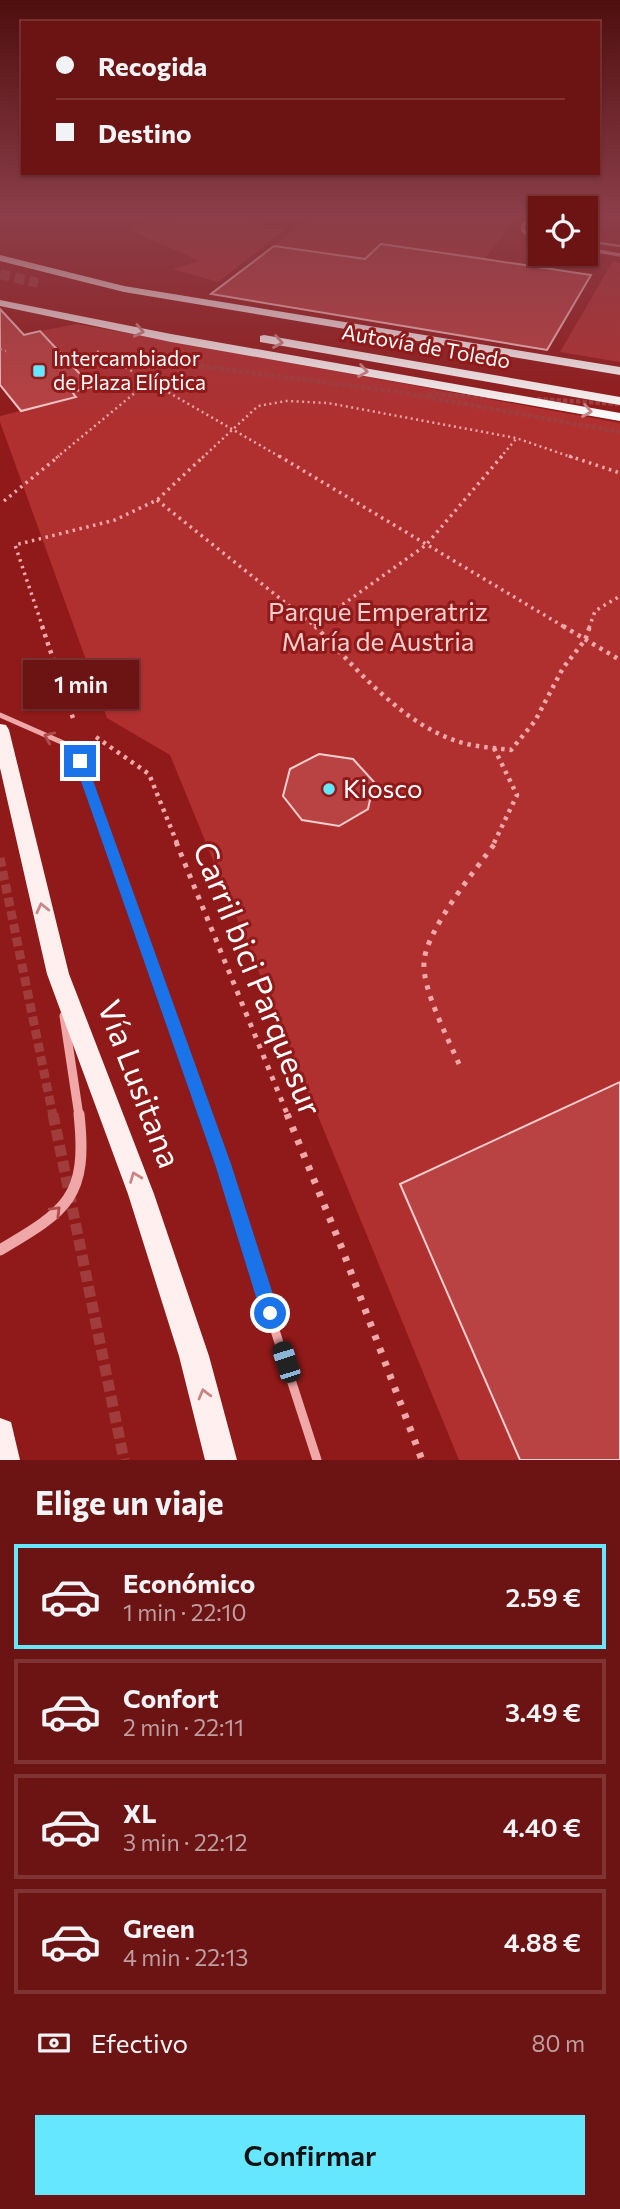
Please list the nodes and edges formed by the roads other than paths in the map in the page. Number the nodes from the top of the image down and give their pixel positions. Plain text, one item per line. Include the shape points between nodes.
1 (105, 284) edge
2 (76, 291) dead end
3 (0, 303) edge
4 (248, 337) dead end
5 (386, 346) dead end
6 (620, 370) edge
7 (620, 401) edge
8 (620, 417) edge
9 (0, 715) edge
10 (0, 730) edge
11 (58, 974) junction
12 (0, 1250) edge
13 (0, 1433) edge
14 (4, 1460) edge
15 (221, 1460) edge
16 (317, 1460) edge

1 - 6 highway
2 - 5 highway, Autovía de Toledo
3 -> 8 highway
4 -> 7 highway, Autovía de Toledo
16 -> 9 lane via 223,1164 80,761 68,745
11 -> 10 main road, Vía Lusitana
12 -> 11 street via 60,1209 77,1185 77,1103
15 -> 11 main road, Vía Lusitana via 194,1356 141,1194
13 - 14 main road

